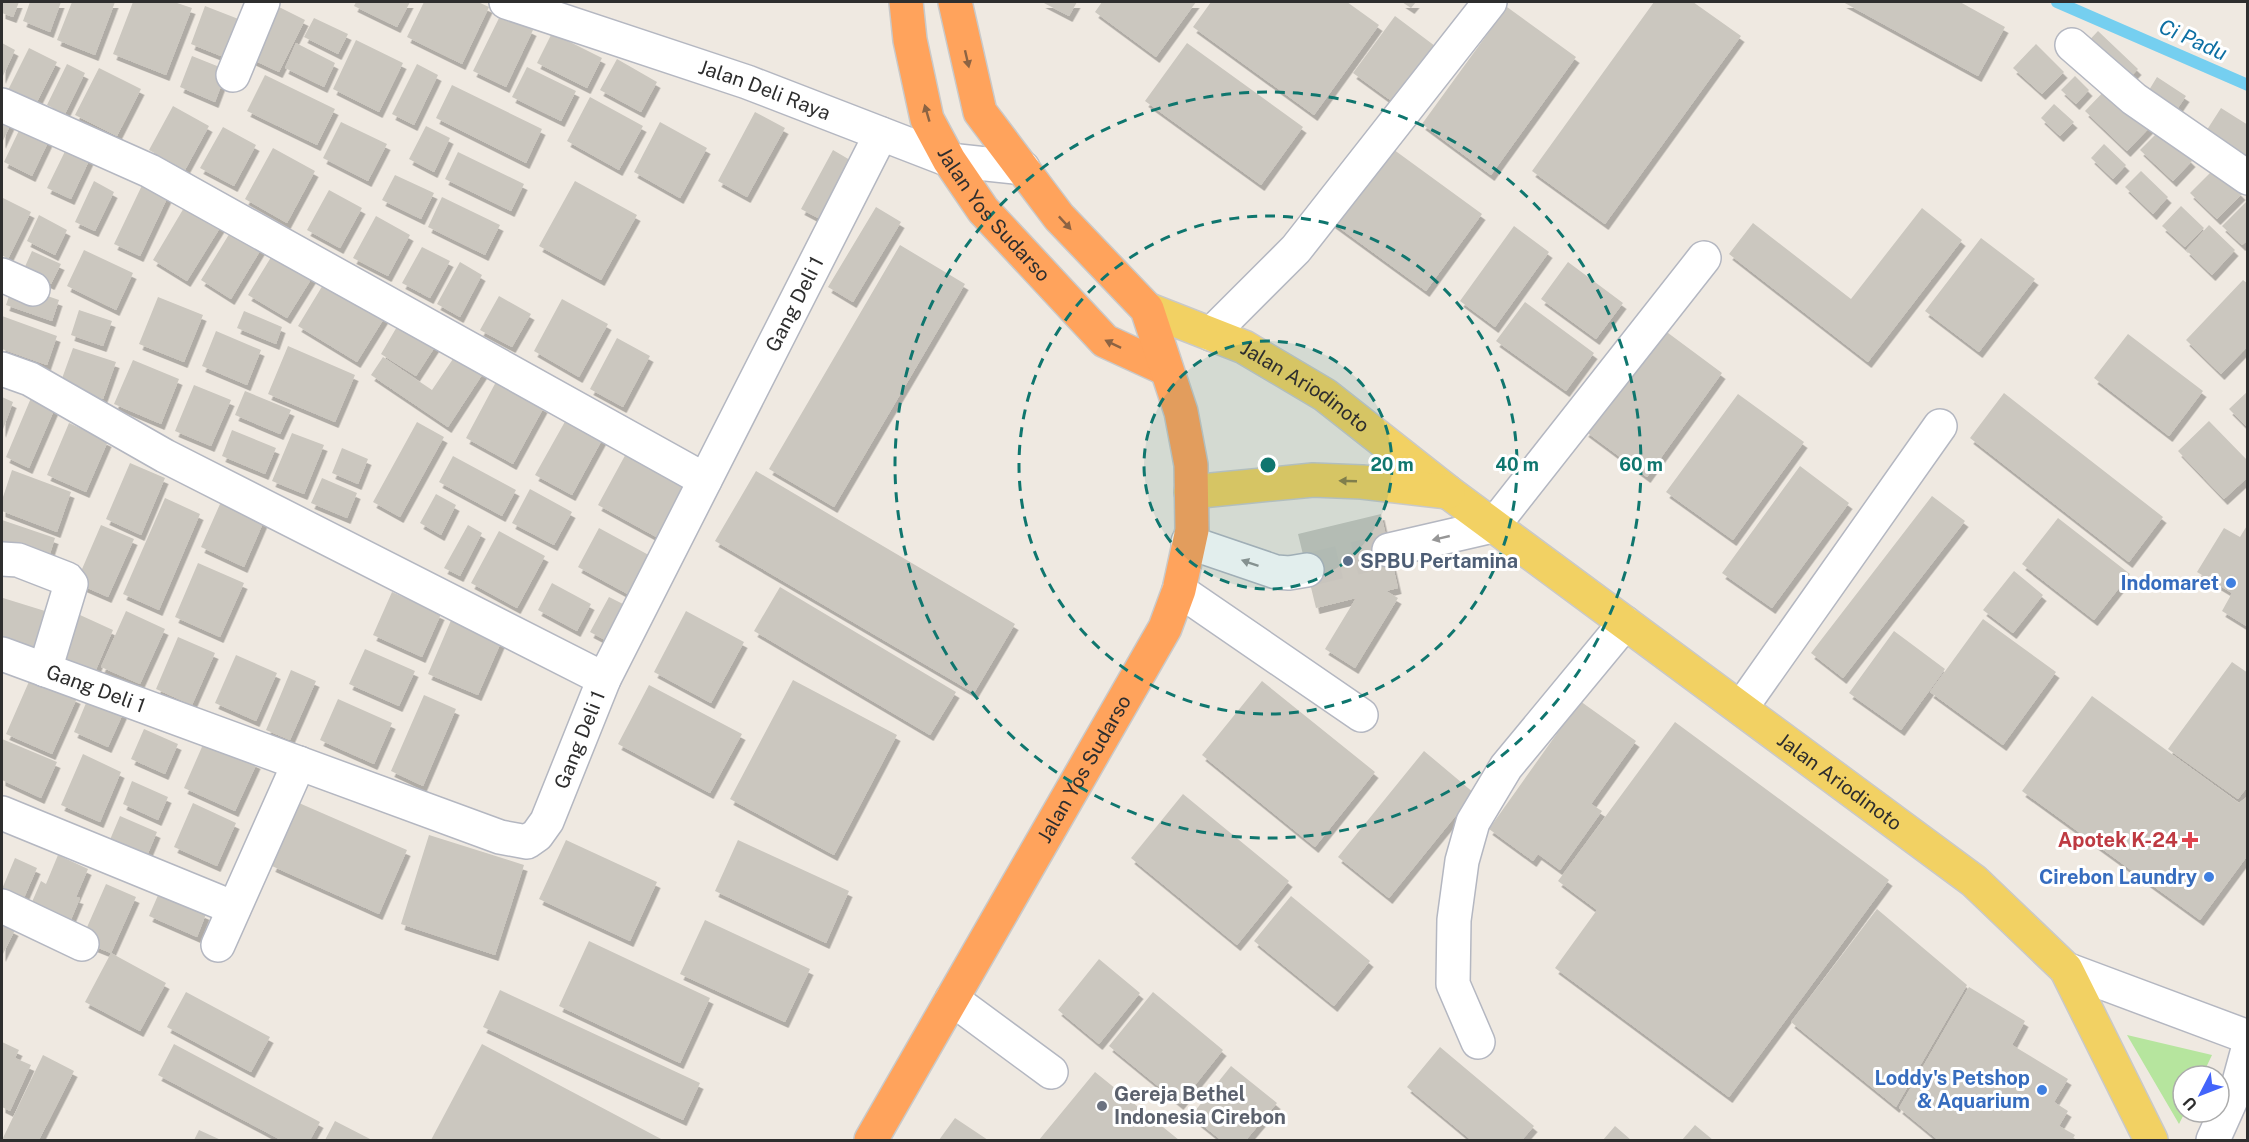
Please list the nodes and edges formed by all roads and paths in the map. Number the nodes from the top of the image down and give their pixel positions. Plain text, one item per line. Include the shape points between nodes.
1 (263, 2) edge
2 (506, 2) edge
3 (906, 2) edge
4 (955, 2) edge
5 (1490, 2) edge
6 (2072, 45) dead end
7 (233, 75) dead end
8 (2, 105) edge
9 (881, 134) junction
10 (949, 160) junction
11 (1023, 168) junction
12 (2247, 178) edge
13 (1704, 258) dead end
14 (2, 275) edge
15 (33, 289) dead end
16 (1147, 309) junction
17 (1211, 334) junction
18 (2, 369) edge
19 (1166, 369) junction
20 (1940, 426) dead end
21 (705, 480) junction
22 (1191, 492) junction
23 (1448, 492) junction
24 (1493, 525) junction
25 (1188, 542) junction
26 (1389, 550) tunnel mouth
27 (2, 559) edge
28 (1307, 570) tunnel mouth
29 (1179, 590) junction
30 (1625, 623) junction
31 (2, 654) edge
32 (45, 670) junction
33 (604, 679) junction
34 (1741, 708) junction
35 (1361, 715) dead end
36 (299, 763) junction
37 (2, 813) edge
38 (2, 906) edge
39 (234, 908) junction
40 (82, 944) dead end
41 (218, 945) dead end
42 (2066, 969) junction
43 (952, 999) junction
44 (2247, 1036) edge
45 (1478, 1042) dead end
46 (2247, 1048) edge
47 (1051, 1072) dead end
48 (2143, 1135) edge
49 (871, 1140) edge
50 (2212, 1140) edge

1 - 7 street
2 - 9 street, Jalan Deli Raya via 747,82
10 -> 3 highway, Jalan Yos Sudarso via 927,119
4 -> 11 highway, Jalan Yos Sudarso via 980,112
5 - 17 street via 1296,249
6 - 12 street via 2134,99
8 - 21 street via 150,171
9 - 10 street, Jalan Deli Raya
9 - 21 street, Gang Deli 1
10 - 11 street, Jalan Deli Raya
19 -> 10 highway, Jalan Yos Sudarso via 1105,341 983,210
11 -> 16 highway, Jalan Yos Sudarso via 1059,217
13 - 24 street
14 - 15 street
16 - 17 main road, Jalan Ariodinoto
16 - 19 highway, Jalan Yos Sudarso
17 - 23 main road, Jalan Ariodinoto via 1244,347 1325,395
18 - 33 street via 30,379 165,456
19 - 22 highway, Jalan Yos Sudarso via 1191,465
20 - 34 street
21 - 33 street, Gang Deli 1
23 -> 22 main road, Jalan Ariodinoto via 1313,480
22 - 25 highway, Jalan Yos Sudarso via 1192,530
23 - 24 main road, Jalan Ariodinoto
24 -> 26 street
24 - 30 main road, Jalan Ariodinoto
28 -> 25 street via 1276,572
25 - 29 highway, Jalan Yos Sudarso
27 - 32 street via 18,560 71,584
29 - 35 street
29 - 43 highway, Jalan Yos Sudarso via 1165,628
30 - 34 main road, Jalan Ariodinoto
30 - 45 street via 1506,767 1473,822 1462,861 1454,920 1453,984
31 - 32 street, Gang Deli 1
32 - 36 street, Gang Deli 1
33 - 36 street, Gang Deli 1 via 547,821 527,842 500,837
34 - 42 main road, Jalan Ariodinoto via 1974,880
36 - 39 street
37 - 39 street
38 - 40 street
39 - 41 street
42 - 44 street
42 - 48 main road, Jalan Ariodinoto
43 - 47 street
43 - 49 highway, Jalan Yos Sudarso
46 - 50 street via 2239,1082

